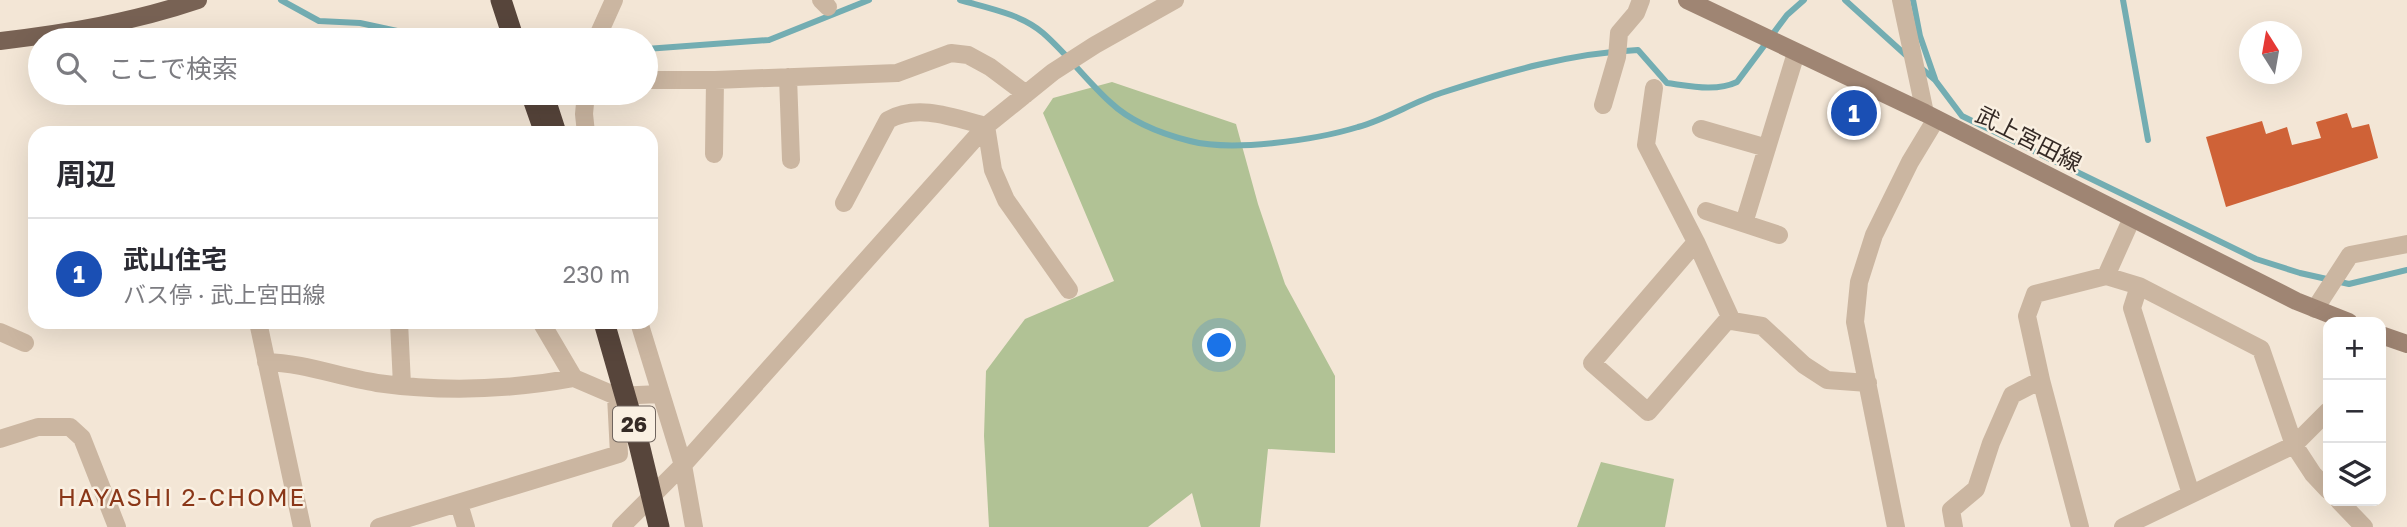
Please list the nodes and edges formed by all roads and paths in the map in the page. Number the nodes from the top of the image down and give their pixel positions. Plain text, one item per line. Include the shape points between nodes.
1 (198, 0) edge
2 (501, 0) edge
3 (513, 0) edge
4 (614, 0) edge
5 (1175, 0) edge
6 (1641, 0) edge
7 (1687, 0) edge
8 (1901, 0) edge
9 (95, 28) edge
10 (510, 28) edge
11 (522, 28) edge
12 (599, 28) edge
13 (28, 37) edge
14 (0, 41) edge
15 (1796, 53) junction
16 (788, 77) junction
17 (658, 80) edge
18 (716, 80) junction
19 (1654, 88) dead end
20 (1026, 93) junction
21 (535, 105) edge
22 (547, 105) edge
23 (586, 105) edge
24 (1603, 105) dead end
25 (1931, 116) junction
26 (542, 126) edge
27 (554, 126) edge
28 (586, 126) edge
29 (986, 127) junction
30 (1701, 129) dead end
31 (1767, 148) junction
32 (714, 154) dead end
33 (791, 160) dead end
34 (844, 203) dead end
35 (1706, 211) dead end
36 (2132, 218) junction
37 (1744, 223) junction
38 (1779, 235) dead end
39 (1696, 242) junction
40 (2407, 244) edge
41 (2106, 276) junction
42 (2139, 286) junction
43 (1069, 290) dead end
44 (2315, 309) junction
45 (1730, 317) junction
46 (2335, 317) edge
47 (259, 329) edge
48 (399, 329) edge
49 (545, 329) edge
50 (606, 329) edge
51 (619, 329) edge
52 (641, 329) edge
53 (0, 332) edge
54 (2386, 337) edge
55 (25, 343) dead end
56 (2407, 344) edge
57 (266, 362) junction
58 (574, 378) junction
59 (2041, 380) junction
60 (1868, 383) junction
61 (402, 385) junction
62 (660, 394) junction
63 (616, 396) junction
64 (2323, 416) edge
65 (0, 439) edge
66 (2294, 445) junction
67 (683, 465) junction
68 (2323, 485) edge
69 (2191, 494) junction
70 (459, 504) junction
71 (2344, 506) edge
72 (384, 526) edge
73 (117, 527) edge
74 (302, 527) edge
75 (466, 527) edge
76 (621, 527) edge
77 (659, 527) edge
78 (671, 527) edge
79 (694, 527) edge
80 (1896, 527) edge
81 (1954, 527) edge
82 (2080, 527) edge
83 (2123, 527) edge
84 (2364, 527) edge

1 - 9 main road
2 - 10 highway
3 - 11 highway
4 - 12 street
5 - 20 street via 1095,45
6 - 24 street via 1619,33
7 - 15 main road, 武上宮田線
8 - 25 street
13 - 14 main road
15 - 25 main road, 武上宮田線
15 - 31 street
16 - 18 street
16 - 20 street via 897,73 951,53 968,55
16 - 33 street
17 - 18 street
18 - 32 street
19 - 39 street via 1646,145
20 - 29 street
21 - 26 highway
22 - 27 highway, bridge
23 - 28 street
25 - 36 main road, 武上宮田線
25 - 60 street via 1874,234 1860,282 1855,322
29 - 34 street via 930,113 901,113 888,120
29 - 43 street via 993,170 1006,200
29 - 67 street
30 - 31 street
31 - 37 street
35 - 37 street
36 - 41 street
36 - 44 main road, 武上宮田線
37 - 38 street
39 - 45 street
39 - 45 street via 1592,363 1648,412
40 - 44 street via 2350,255
41 - 42 street
41 - 59 street via 2035,294 2027,316
42 - 66 street via 2261,349
42 - 69 street via 2132,308
44 - 46 main road, 武上宮田線
45 - 60 street via 1762,326 1827,380
47 - 57 street
48 - 61 street
49 - 58 street
50 - 77 highway, 26, bridge
51 - 78 highway, 26
52 - 62 street
53 - 55 street
54 - 56 main road
57 - 61 street
57 - 74 street
58 - 61 street via 538,385 440,389
58 - 63 street
59 - 81 street via 2012,395 1976,489 1951,510
59 - 82 street
60 - 80 street
62 - 63 street
62 - 67 street
63 - 70 street via 619,454
64 - 66 street
65 - 73 street via 38,427 70,427 82,438
66 - 68 street
66 - 69 street
67 - 76 street
67 - 79 street
69 - 83 street
70 - 72 street
70 - 75 street
71 - 84 street

